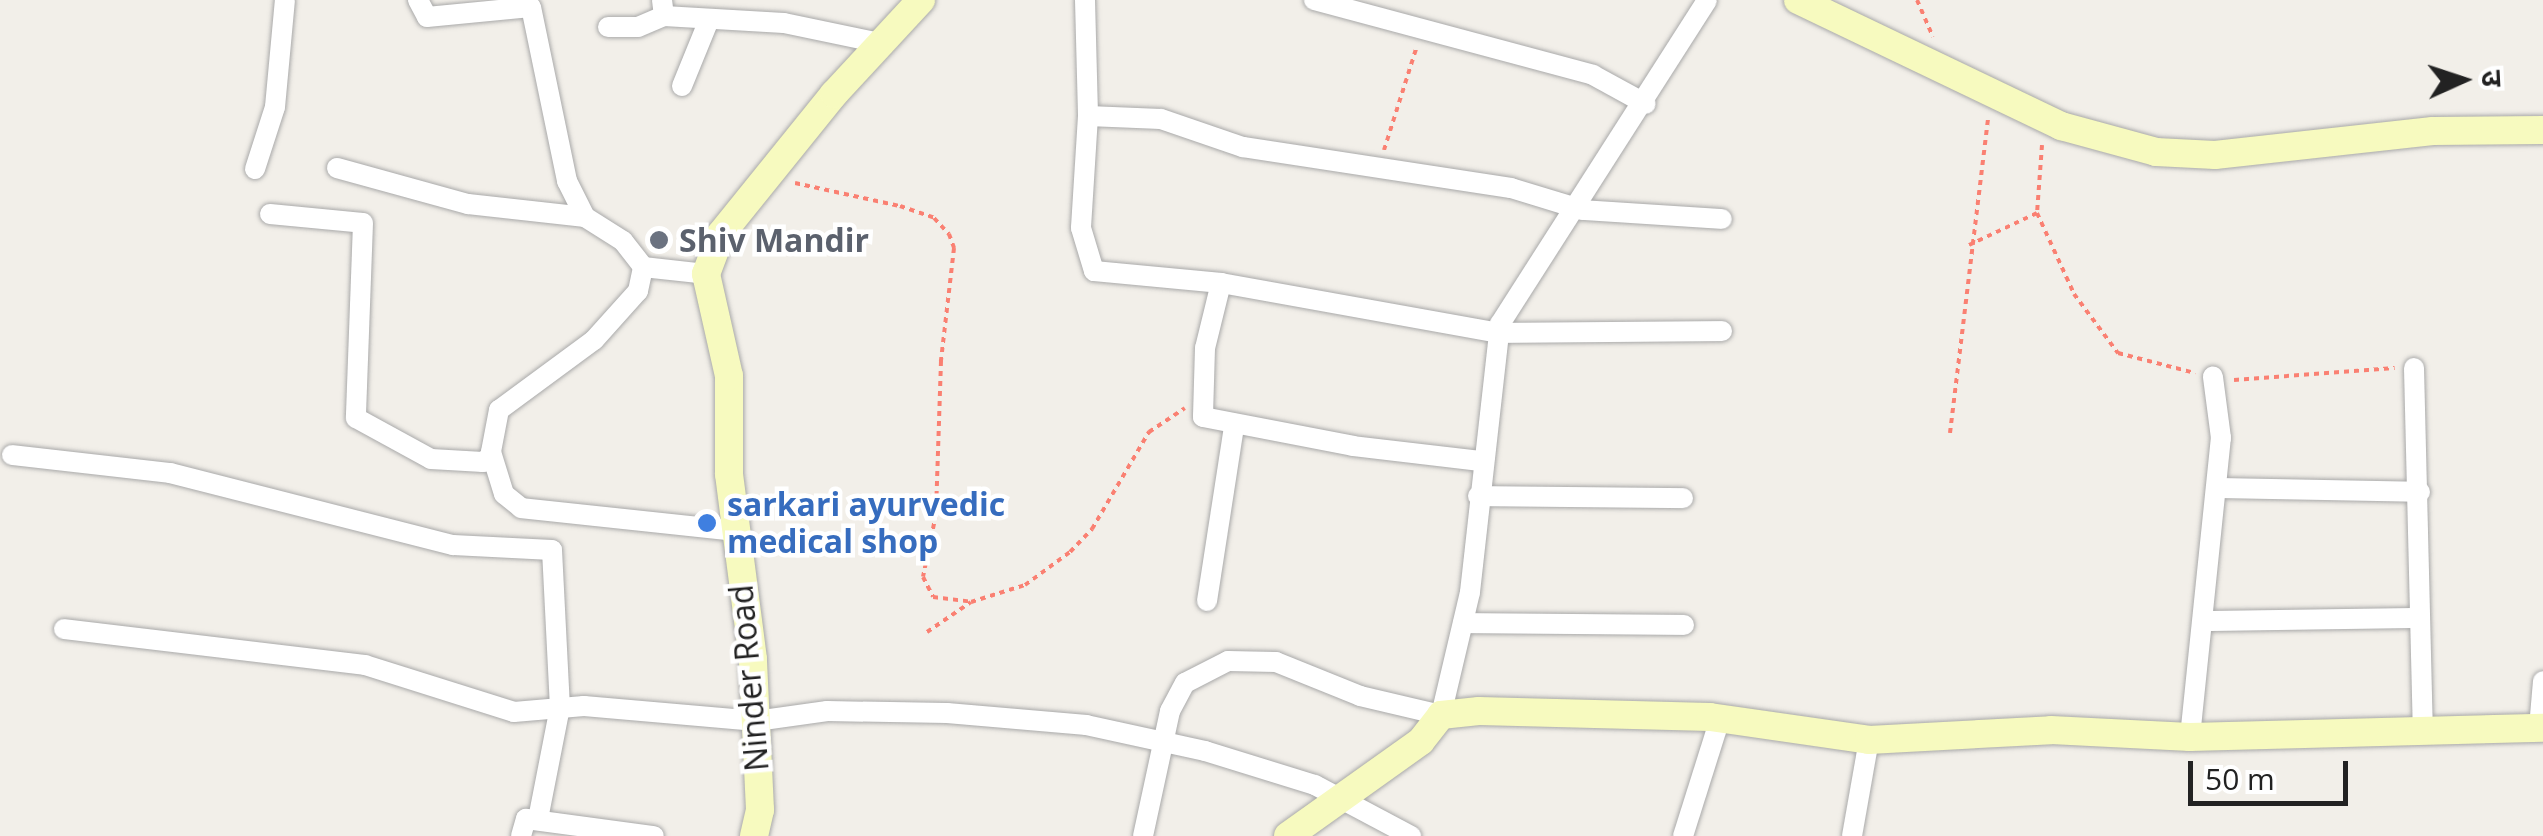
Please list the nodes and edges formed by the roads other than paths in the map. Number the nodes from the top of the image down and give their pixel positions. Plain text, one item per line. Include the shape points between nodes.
1 (285, 0) edge
2 (418, 0) edge
3 (920, 0) edge
4 (1085, 0) edge
5 (1314, 0) edge
6 (1707, 0) edge
7 (1798, 0) edge
8 (532, 4) edge
9 (663, 8) edge
10 (709, 20) junction
11 (608, 27) dead end
12 (880, 42) junction
13 (682, 86) dead end
14 (1646, 104) junction
15 (1088, 116) junction
16 (2543, 130) edge
17 (337, 168) dead end
18 (256, 169) dead end
19 (1572, 206) junction
20 (270, 214) dead end
21 (585, 217) junction
22 (1722, 219) dead end
23 (643, 267) junction
24 (706, 274) junction
25 (1221, 283) junction
26 (1499, 332) junction
27 (1722, 332) dead end
28 (2414, 368) road end
29 (2213, 376) road end
30 (1234, 426) junction
31 (491, 452) junction
32 (12, 454) dead end
33 (1481, 461) junction
34 (2216, 488) junction
35 (2420, 492) junction
36 (1478, 496) junction
37 (1683, 498) dead end
38 (736, 531) junction
39 (1207, 601) dead end
40 (2420, 618) junction
41 (2204, 621) junction
42 (1463, 623) junction
43 (1684, 624) dead end
44 (64, 629) dead end
45 (2543, 681) edge
46 (560, 707) junction
47 (1441, 714) junction
48 (1720, 719) junction
49 (756, 721) junction
50 (2541, 728) edge
51 (2423, 730) junction
52 (2190, 738) junction
53 (1164, 740) junction
54 (1868, 740) junction
55 (1342, 798) junction
56 (538, 819) junction
57 (521, 836) edge
58 (654, 836) edge
59 (754, 836) edge
60 (1143, 836) edge
61 (1288, 836) edge
62 (1410, 836) edge
63 (1682, 836) edge
64 (1852, 836) edge

1 - 18 street via 275,107
2 - 8 street via 428,17
3 - 12 street
4 - 15 street
5 - 14 street via 1593,76
6 - 14 street
7 - 16 street via 2111,144 2215,155 2433,131
8 - 21 street via 567,180
9 - 10 street
9 - 11 street via 638,28
10 - 12 street via 784,23
10 - 13 street
12 - 24 street via 721,234
14 - 19 street
15 - 19 street via 1161,120 1242,147 1378,164
15 - 25 street via 1082,228 1094,272
17 - 21 street via 468,204
19 - 22 street
19 - 26 street
20 - 31 street via 363,223 356,418 431,459 482,462
21 - 23 street via 623,240
23 - 24 street
23 - 31 street via 638,291 594,340 500,410
24 - 38 street, Ninder Road via 728,376
25 - 26 street
25 - 30 street via 1199,405 1203,417
26 - 27 street
26 - 33 street
28 - 35 street
29 - 34 street via 2220,438
30 - 33 street
30 - 39 street
31 - 38 street via 504,494 520,508
32 - 46 street via 170,473 453,545 552,550
33 - 36 street
34 - 35 street
34 - 41 street
35 - 40 street
36 - 37 street
36 - 42 street
38 - 49 street, Ninder Road
40 - 41 street
40 - 51 street
41 - 52 street
42 - 43 street
42 - 47 street
44 - 46 street via 365,665 514,712
45 - 50 street
46 - 49 street
46 - 56 street
47 - 48 street
47 - 53 street via 1360,696 1252,658 1228,660 1185,683
47 - 55 street via 1420,741
48 - 54 street
48 - 63 street
49 - 53 street via 827,710 947,713 1025,717
49 - 59 street, Ninder Road via 760,810
50 - 51 street
51 - 52 street
52 - 54 street via 2051,730
53 - 55 street
53 - 60 street
54 - 64 street
55 - 61 street
55 - 62 street
56 - 57 street via 526,818
56 - 58 street

